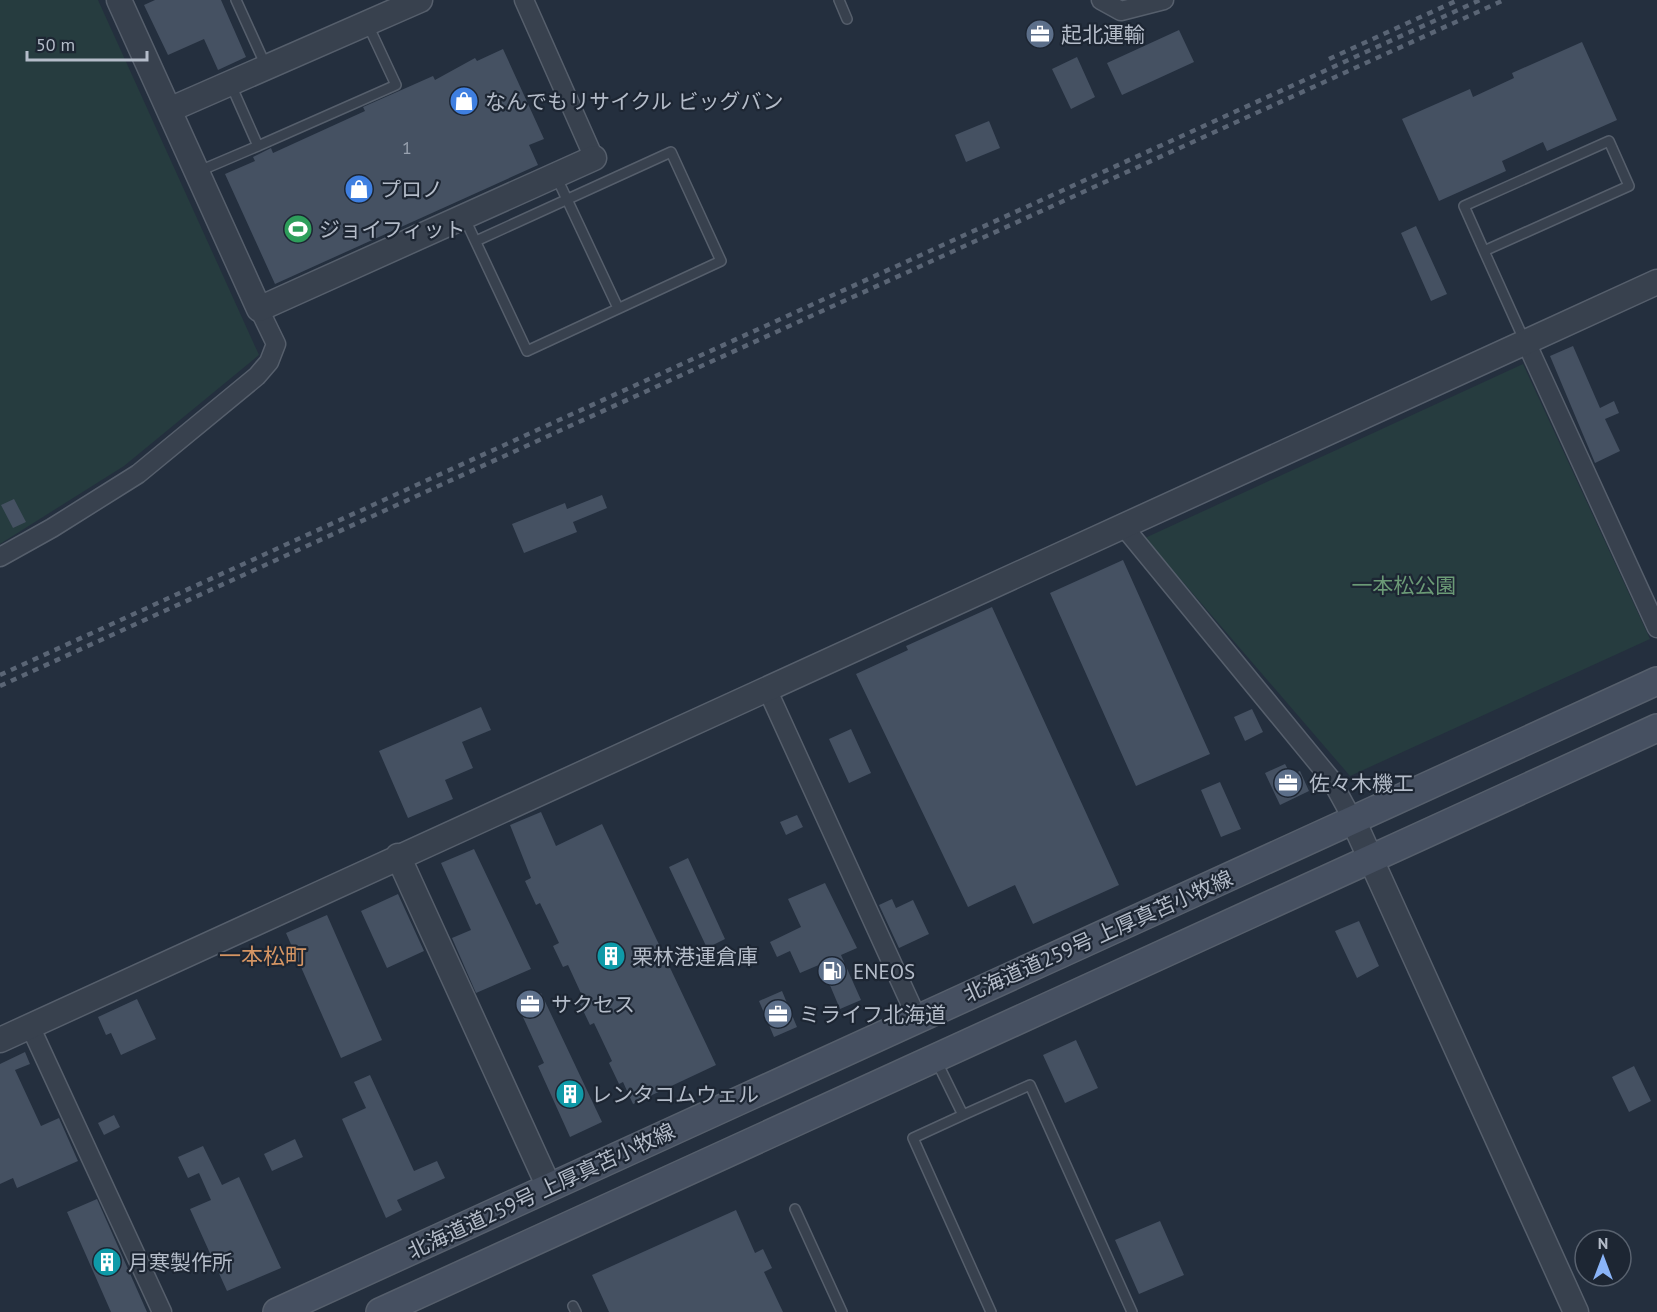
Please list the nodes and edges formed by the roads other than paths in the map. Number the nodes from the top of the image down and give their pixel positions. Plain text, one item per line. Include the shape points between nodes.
1 (119, 0) edge
2 (236, 0) edge
3 (524, 0) edge
4 (839, 0) edge
5 (1101, 0) edge
6 (1164, 0) edge
7 (413, 1) edge
8 (847, 19) dead end
9 (367, 23) junction
10 (267, 67) junction
11 (230, 83) junction
12 (169, 110) junction
13 (258, 146) junction
14 (594, 159) joint
15 (197, 172) junction
16 (556, 176) junction
17 (567, 199) junction
18 (464, 217) junction
19 (476, 241) junction
20 (1484, 252) junction
21 (1657, 282) edge
22 (618, 308) junction
23 (259, 309) junction
24 (1526, 342) junction
25 (1124, 527) junction
26 (0, 557) edge
27 (1657, 628) edge
28 (1657, 681) edge
29 (768, 691) junction
30 (1657, 728) edge
31 (1353, 820) junction
32 (398, 856) junction
33 (1371, 857) junction
34 (917, 1018) junction
35 (30, 1026) junction
36 (0, 1041) edge
37 (935, 1058) junction
38 (963, 1115) junction
39 (549, 1187) junction
40 (795, 1209) dead end
41 (162, 1312) edge
42 (277, 1312) edge
43 (380, 1312) edge
44 (842, 1312) edge
45 (992, 1312) edge
46 (1132, 1312) edge
47 (1576, 1312) edge

1 - 12 street
2 - 10 lane
3 - 14 street
4 - 8 lane
5 - 6 street via 1120,11
7 - 9 street
9 - 10 street
9 - 13 lane via 396,85
10 - 11 street
11 - 12 street
11 - 13 lane
12 - 15 street
13 - 15 lane
14 - 16 street
15 - 23 street
16 - 17 lane
16 - 18 street
17 - 19 lane
17 - 22 lane
17 - 22 lane via 671,152 687,186 722,261
18 - 19 lane
18 - 23 street
19 - 22 lane via 526,351
20 - 20 lane via 1464,206 1609,141 1629,186
20 - 24 lane
21 - 24 street
23 - 26 street via 276,344 269,362 257,376 138,474
24 - 25 street
24 - 27 street
25 - 29 street
25 - 31 street via 1330,778
28 - 31 main road, 北海道道259号 上厚真苫小牧線
29 - 32 street
29 - 34 street
30 - 33 main road, 北海道道259号 上厚真苫小牧線
31 - 33 street
31 - 34 main road, 北海道道259号 上厚真苫小牧線
32 - 35 street
32 - 39 street
33 - 37 main road, 北海道道259号 上厚真苫小牧線
33 - 47 street
34 - 39 main road, 北海道道259号 上厚真苫小牧線
35 - 36 street
35 - 41 street
37 - 38 lane
37 - 43 main road, 北海道道259号 上厚真苫小牧線
38 - 45 lane via 913,1138
38 - 46 lane via 1030,1085
39 - 42 main road, 北海道道259号 上厚真苫小牧線
40 - 44 lane

